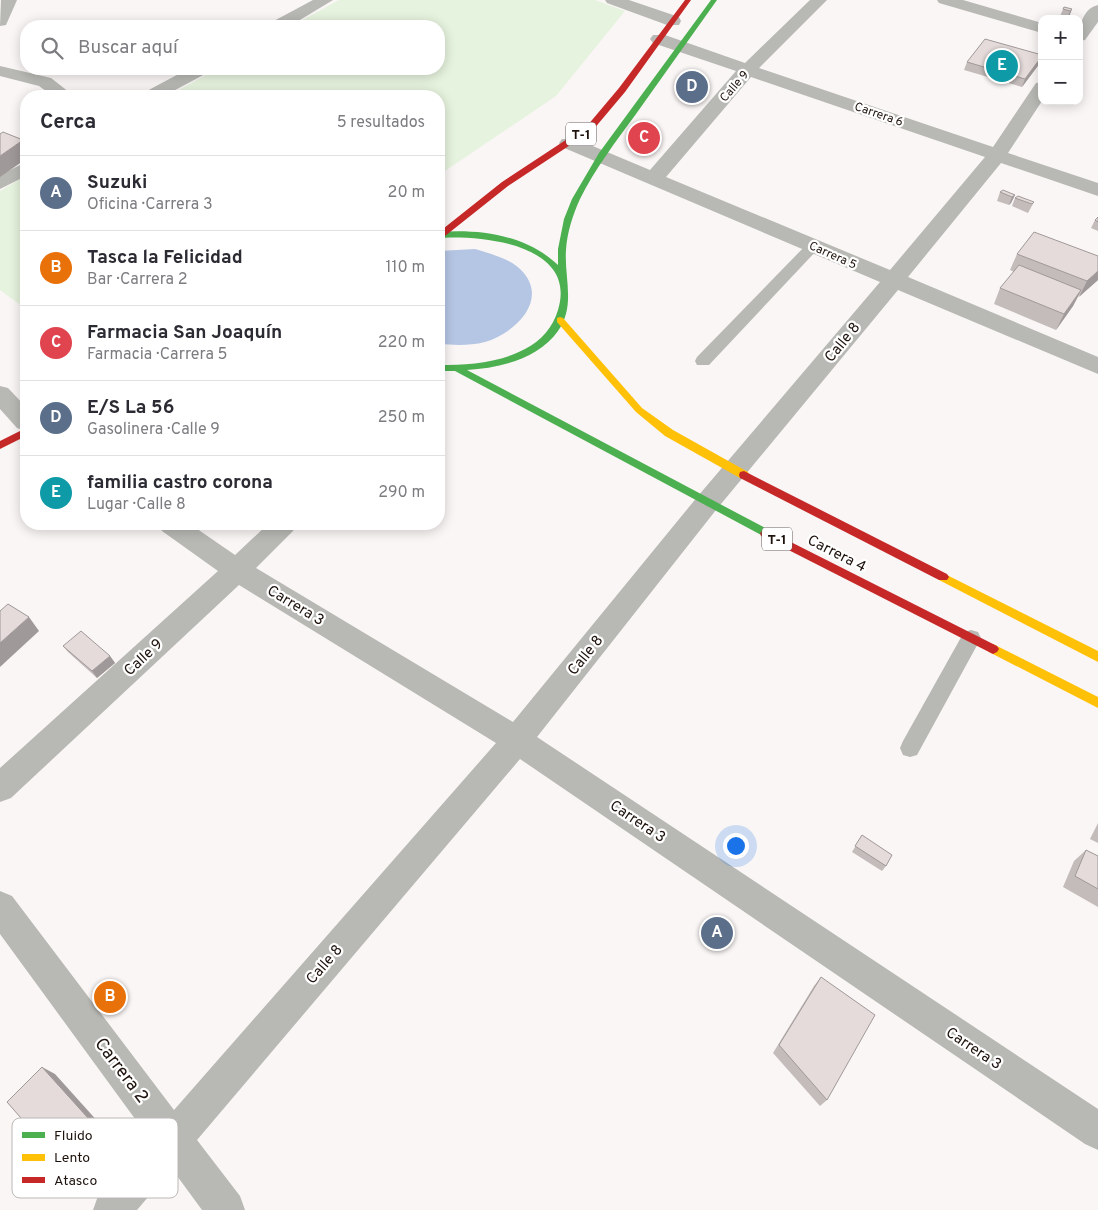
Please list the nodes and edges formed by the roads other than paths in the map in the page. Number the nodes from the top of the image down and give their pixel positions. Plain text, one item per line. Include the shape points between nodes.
1 (9, 0) edge
2 (325, 0) edge
3 (613, 0) edge
4 (688, 0) edge
5 (714, 0) edge
6 (818, 0) edge
7 (945, 0) edge
8 (1098, 10) edge
9 (289, 20) edge
10 (673, 21) junction
11 (0, 22) edge
12 (1038, 27) edge
13 (1083, 32) edge
14 (659, 39) junction
15 (1083, 39) edge
16 (1098, 44) edge
17 (682, 47) junction
18 (748, 69) junction
19 (0, 72) edge
20 (190, 75) edge
21 (24, 76) junction
22 (0, 90) edge
23 (56, 90) edge
24 (162, 90) edge
25 (1038, 93) edge
26 (569, 143) junction
27 (602, 155) junction
28 (997, 155) junction
29 (20, 171) edge
30 (656, 177) junction
31 (0, 183) edge
32 (1098, 190) edge
33 (445, 230) edge
34 (445, 234) edge
35 (813, 246) junction
36 (892, 280) junction
37 (562, 281) junction
38 (560, 320) junction
39 (704, 361) dead end
40 (1098, 366) edge
41 (445, 369) edge
42 (445, 370) edge
43 (0, 394) edge
44 (20, 416) edge
45 (20, 435) edge
46 (0, 444) edge
47 (736, 471) junction
48 (707, 503) junction
49 (180, 530) edge
50 (278, 530) edge
51 (238, 570) junction
52 (972, 638) junction
53 (1098, 657) edge
54 (1098, 703) edge
55 (517, 740) junction
56 (910, 748) dead end
57 (0, 788) edge
58 (0, 907) edge
59 (158, 1118) edge
60 (1098, 1131) edge
61 (178, 1134) edge
62 (178, 1144) edge
63 (122, 1198) edge
64 (112, 1210) edge
65 (226, 1210) edge

1 - 11 street
2 - 9 street
3 - 10 street
4 - 10 main road, T-1
5 - 17 main road, T-1
6 - 18 street, Calle 9
7 - 12 street
8 - 13 street
10 - 14 main road, T-1
14 - 17 street, Carrera 6
14 - 26 main road, T-1 via 602,115
15 - 16 street
17 - 18 street, Carrera 6
17 - 27 main road, T-1
18 - 28 street, Carrera 6
18 - 30 street, Calle 9
19 - 21 street
20 - 24 street
21 - 22 street
21 - 23 street via 45,82
25 - 28 street, Calle 8
26 - 27 street, Carrera 5
26 - 33 main road, T-1 via 505,184
27 - 30 street, Carrera 5
27 - 37 main road, T-1 via 568,219 562,249
28 - 32 street, Carrera 6
28 - 36 street, Calle 8
29 - 31 street
30 - 35 street, Carrera 5
34 - 37 main road, T-1 via 473,233 529,247 550,262
35 - 36 street, Carrera 5
35 - 39 lane
36 - 40 street, Carrera 5
36 - 47 street, Calle 8
37 - 38 main road, T-1 via 565,300
38 - 41 main road, T-1 via 545,340 522,355 492,366
38 - 47 main road, Carrera 4 via 639,410 668,432
42 - 48 main road, Carrera 4 / T-1
43 - 44 street
45 - 46 main road
47 - 48 street, Calle 8
47 - 53 main road, Carrera 4
48 - 52 main road, Carrera 4 / T-1
48 - 55 street, Calle 8
49 - 51 street, Carrera 3
50 - 51 street, Calle 9
51 - 55 street, Carrera 3
51 - 57 street, Calle 9
52 - 54 main road, Carrera 4 / T-1
52 - 56 lane
55 - 60 street, Carrera 3
55 - 61 street, Calle 8
58 - 59 street, Carrera 2
62 - 65 street, Carrera 2
63 - 64 street, Calle 8

